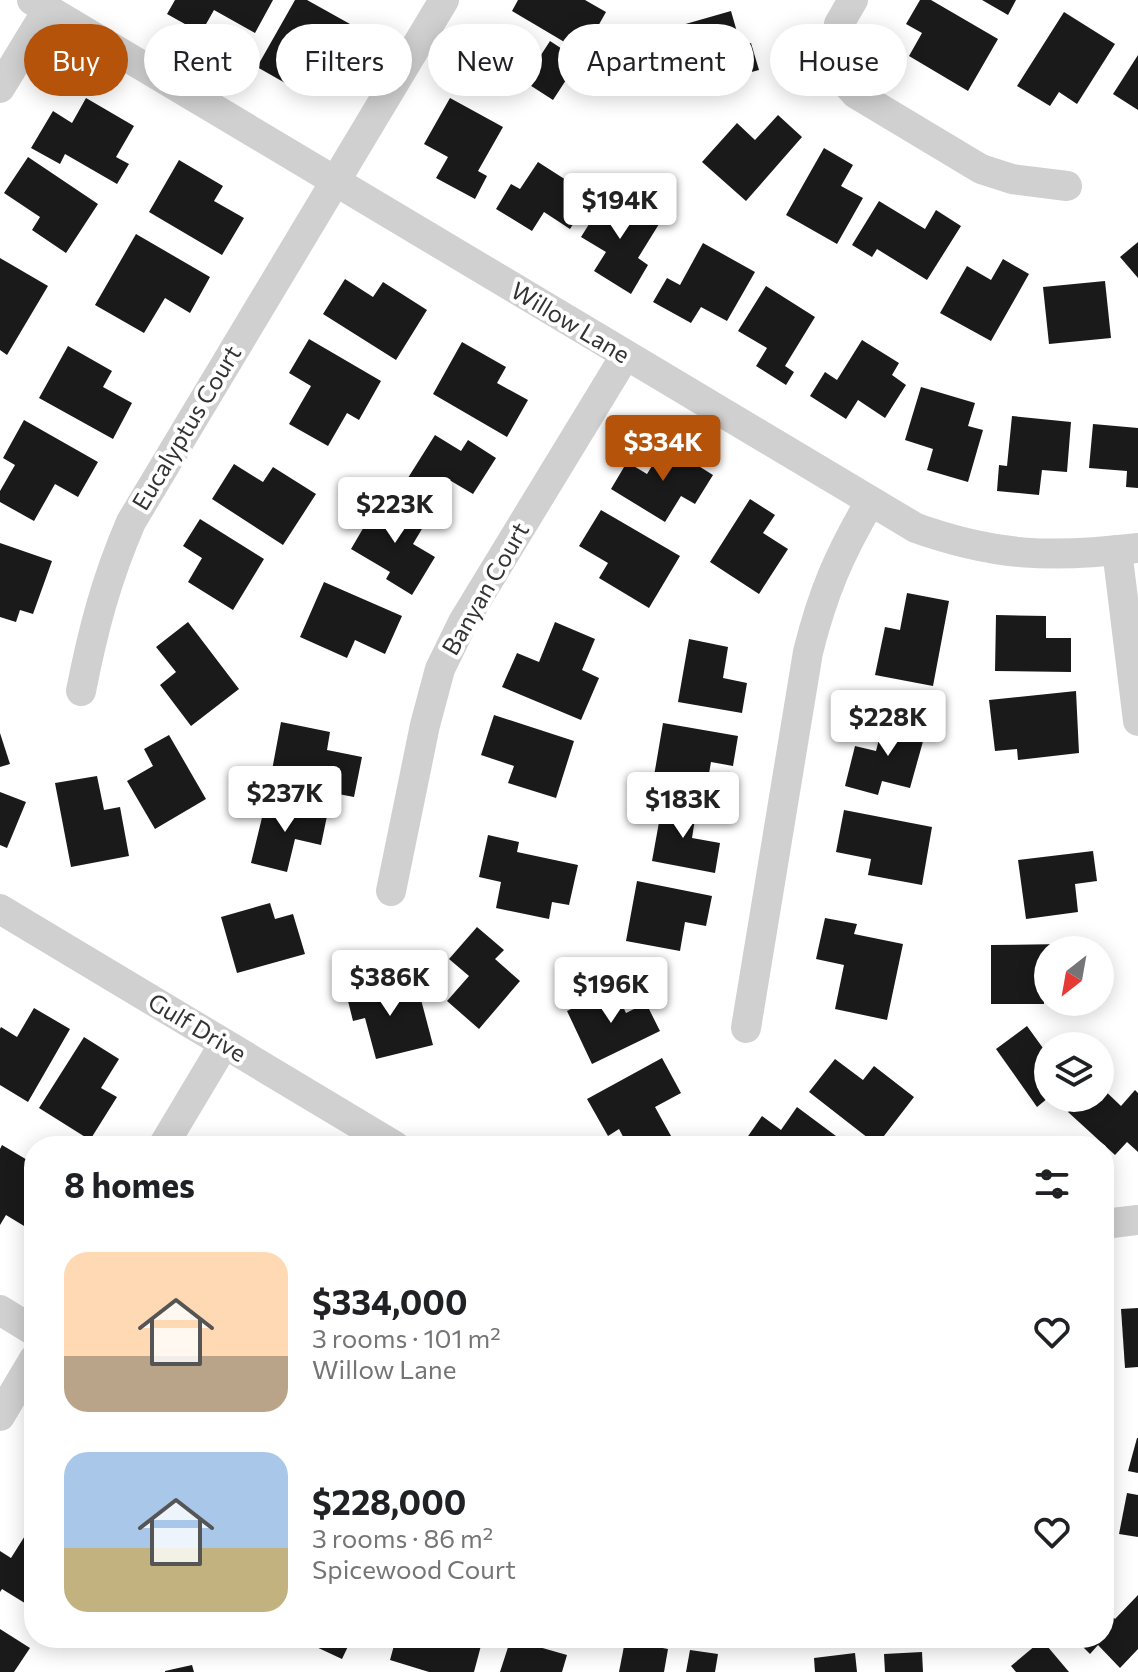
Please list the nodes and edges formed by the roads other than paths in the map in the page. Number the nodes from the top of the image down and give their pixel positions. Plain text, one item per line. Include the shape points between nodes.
1 (444, 0) edge
2 (853, 0) edge
3 (40, 5) edge
4 (0, 88) edge
5 (334, 181) junction
6 (1067, 186) dead end
7 (625, 356) junction
8 (870, 502) junction
9 (1127, 549) edge
10 (81, 691) dead end
11 (1138, 721) edge
12 (391, 891) dead end
13 (0, 909) edge
14 (746, 1028) dead end
15 (224, 1044) junction
16 (169, 1136) edge
17 (378, 1136) edge
18 (1138, 1220) edge
19 (1114, 1223) edge
20 (0, 1310) edge
21 (24, 1325) edge
22 (24, 1376) edge
23 (0, 1416) edge

1 - 5 street, Eucalyptus Court
2 - 6 street via 839,24 831,66 856,94 981,169
3 - 4 street
3 - 5 street, Willow Lane
5 - 7 street, Willow Lane
5 - 10 street, Eucalyptus Court via 131,522 110,570
7 - 8 street, Willow Lane
7 - 12 street, Banyan Court via 463,622 440,669
8 - 9 street, Willow Lane via 916,528 1005,552 1054,555
8 - 14 street via 842,551 808,652
9 - 11 street
13 - 15 street, Gulf Drive
15 - 16 street
15 - 17 street, Gulf Drive
18 - 19 street
20 - 21 street
22 - 23 street

